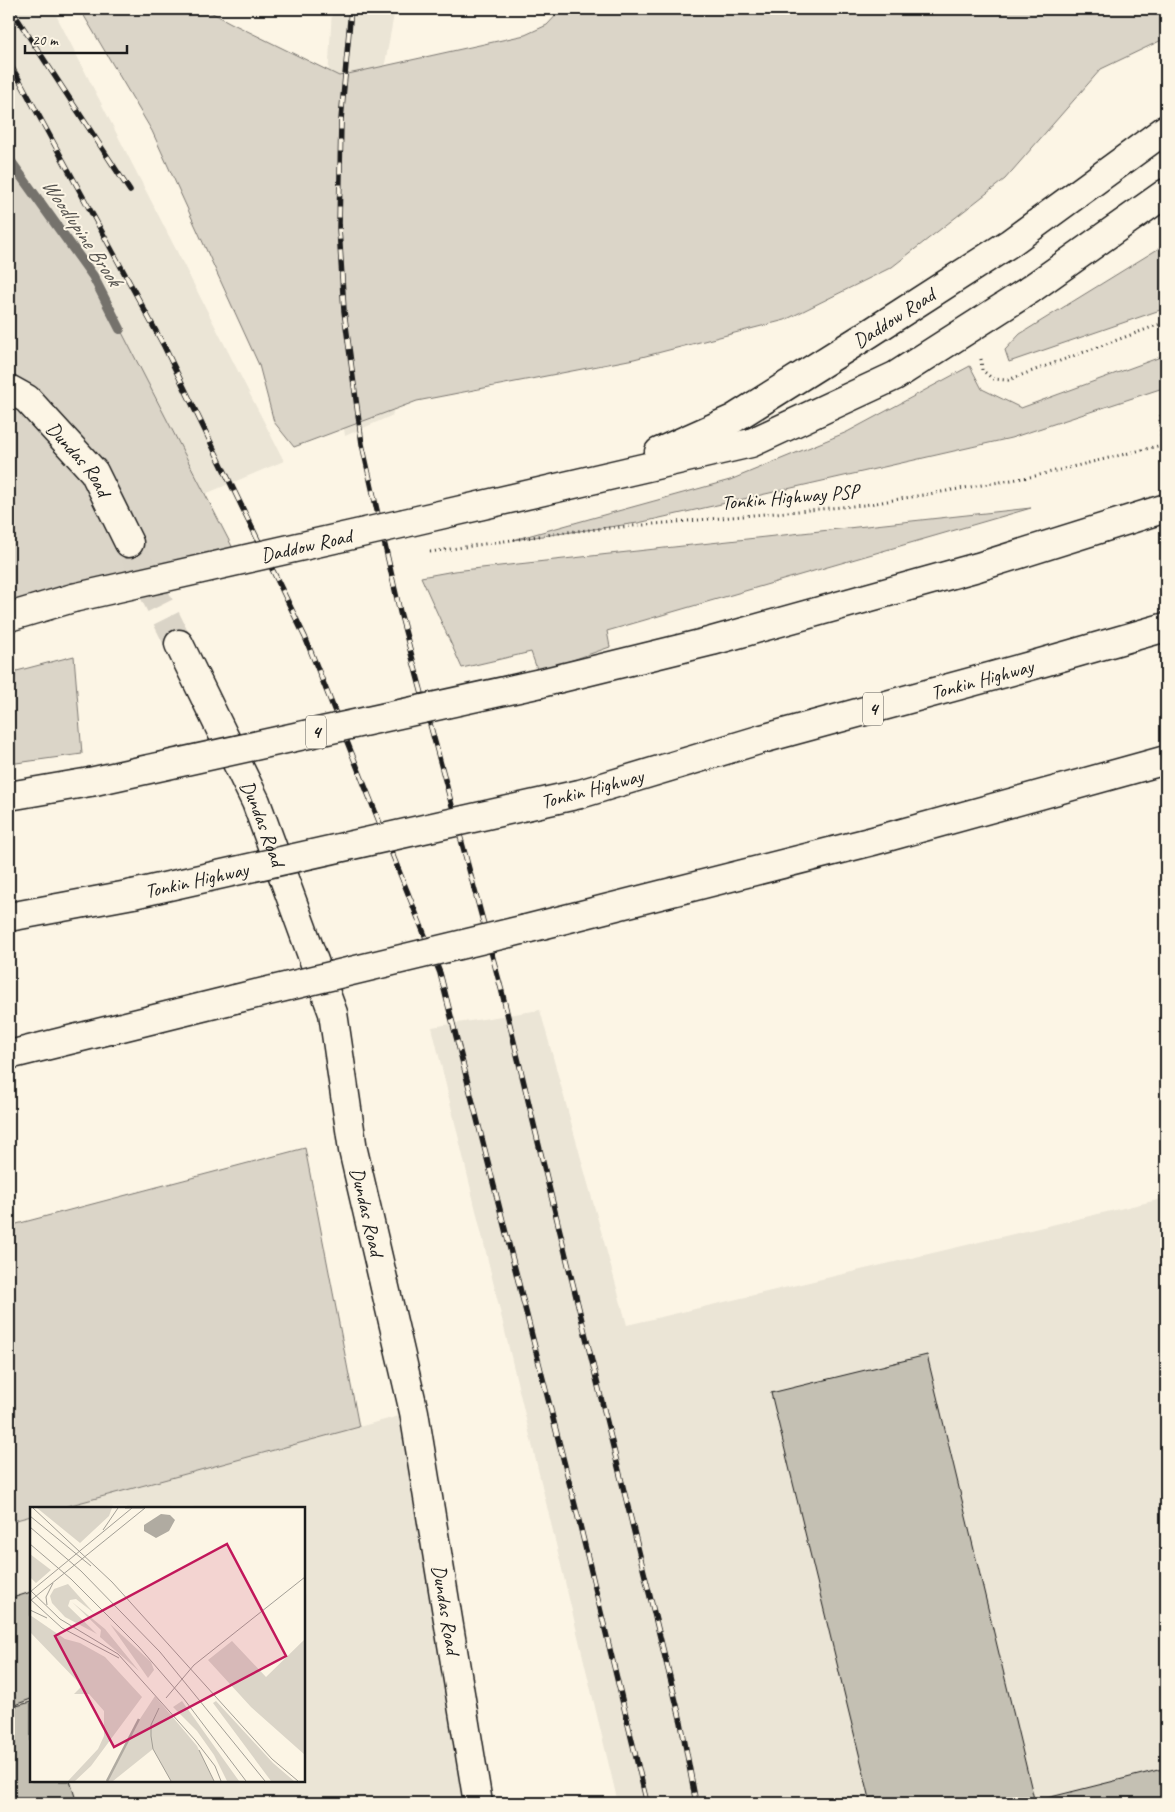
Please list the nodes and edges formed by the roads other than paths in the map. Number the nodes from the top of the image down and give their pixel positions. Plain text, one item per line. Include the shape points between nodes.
1 (1166, 129) edge
2 (1166, 193) edge
3 (9, 389) edge
4 (605, 477) junction
5 (1166, 508) edge
6 (129, 543) tunnel mouth
7 (9, 617) edge
8 (1166, 628) edge
9 (179, 644) tunnel mouth
10 (1166, 748) edge
11 (1166, 760) edge
12 (9, 796) edge
13 (873, 841) junction
14 (9, 917) edge
15 (9, 1055) edge
16 (478, 1803) edge

1 - 4 main road, Daddow Road via 1010,243 732,419
2 - 4 main road, Daddow Road via 1028,291 895,376 751,443
3 - 6 main road, Dundas Road via 27,399 94,472
4 - 7 main road, Daddow Road, bridge via 73,598
5 - 12 main road, 4, bridge via 940,578 712,641 542,683 90,782
8 - 14 main road, Tonkin Highway / 4, bridge via 762,738 580,794 133,894
9 - 16 main road, Dundas Road via 256,802 333,1014 353,1150 414,1412
10 - 13 main road
11 - 13 main road
13 - 15 main road, bridge

